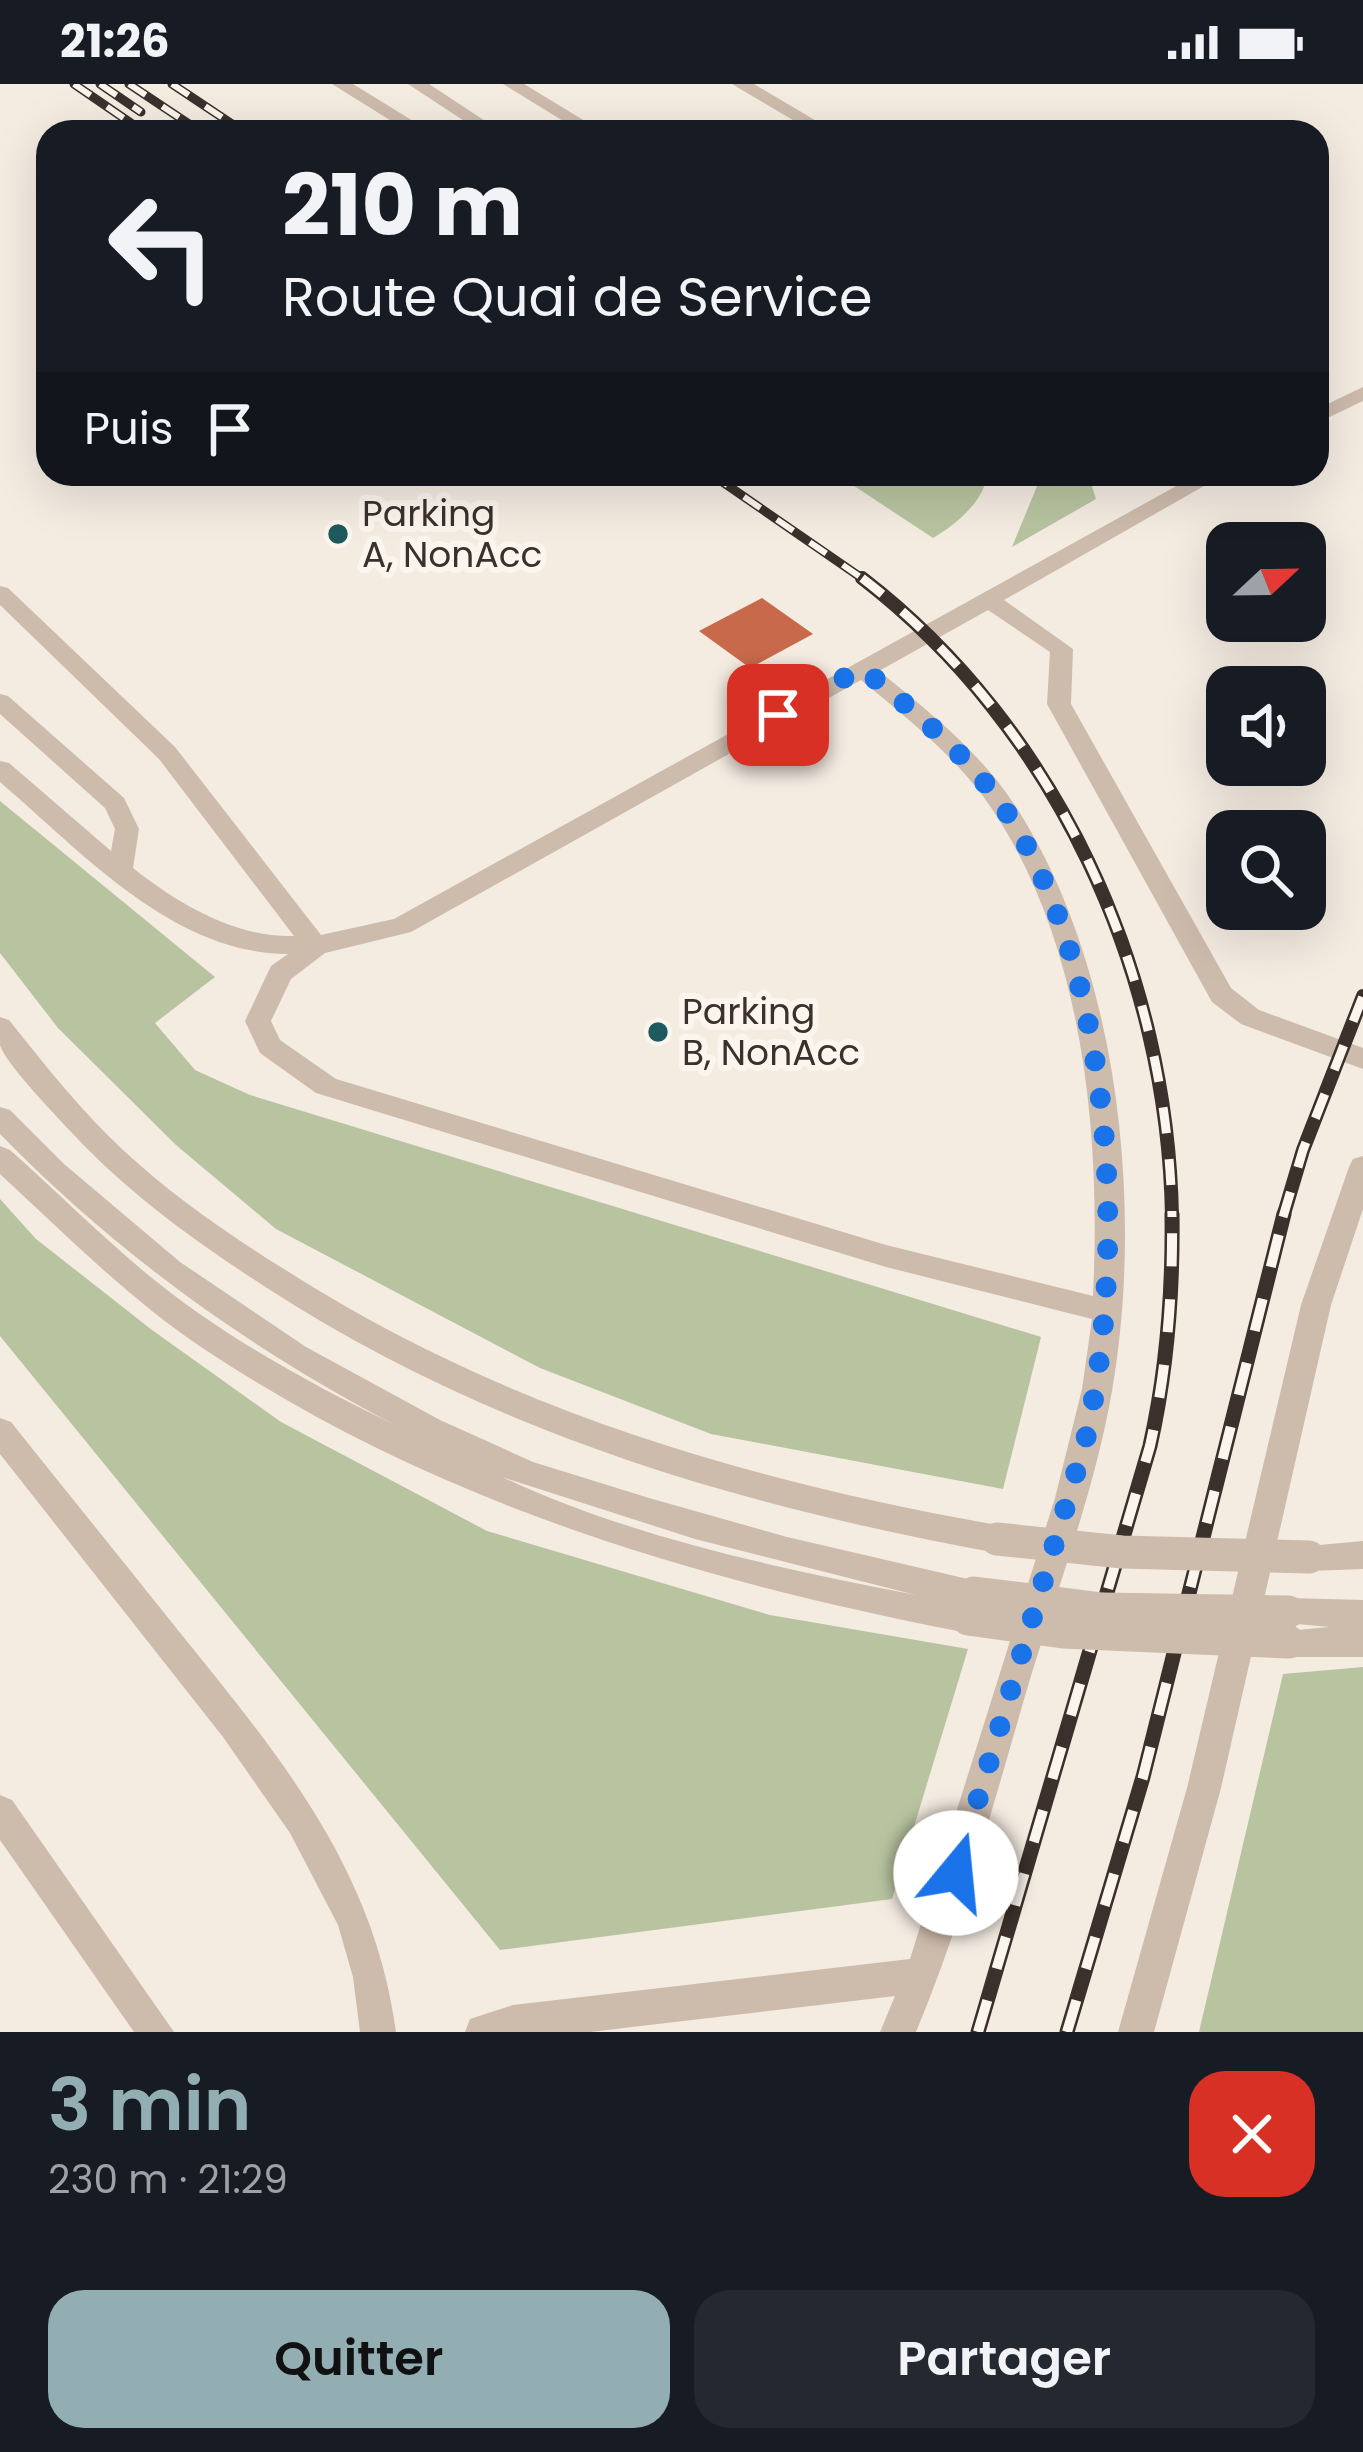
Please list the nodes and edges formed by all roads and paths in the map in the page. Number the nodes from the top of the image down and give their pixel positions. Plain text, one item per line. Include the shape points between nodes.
1 (341, 84) edge
2 (417, 84) edge
3 (512, 84) edge
4 (741, 84) edge
5 (402, 120) edge
6 (474, 120) edge
7 (574, 120) edge
8 (805, 120) edge
9 (1363, 392) edge
10 (1329, 408) edge
11 (1181, 486) edge
12 (0, 593) edge
13 (986, 599) junction
14 (862, 668) junction
15 (0, 701) edge
16 (0, 769) edge
17 (121, 868) junction
18 (316, 947) junction
19 (0, 1027) edge
20 (1363, 1058) edge
21 (0, 1117) edge
22 (0, 1156) edge
23 (1363, 1167) edge
24 (1105, 1310) junction
25 (0, 1431) edge
26 (1363, 1555) edge
27 (971, 1606) junction
28 (1363, 1614) edge
29 (1288, 1627) junction
30 (1363, 1642) edge
31 (0, 1811) edge
32 (922, 1976) junction
33 (156, 2032) edge
34 (378, 2032) edge
35 (484, 2032) edge
36 (898, 2032) edge
37 (1136, 2032) edge

1 - 5 lane
2 - 6 lane
3 - 7 lane
4 - 8 lane
9 - 10 lane
11 - 13 lane
12 - 18 lane via 166,753
13 - 14 lane
13 - 20 lane via 1062,649 1059,704 1221,995 1250,1017
14 - 18 lane via 402,926
14 - 24 lane via 985,784 1024,841 1057,913 1097,1085
15 - 17 lane via 115,804 127,830
16 - 17 lane
17 - 18 lane via 194,924 262,945
18 - 24 lane via 280,974 258,1021 269,1046 326,1086 886,1256
19 - 26 lane, bridge via 133,1175 270,1276 404,1354 582,1434 900,1524 1122,1552
21 - 27 lane via 81,1200 217,1307 502,1463
22 - 27 lane via 133,1279 217,1342 498,1490 640,1542 823,1591
23 - 37 lane via 1316,1305 1204,1788
24 - 32 lane via 1085,1442
25 - 34 lane via 313,1831 376,1983
27 - 29 lane, bridge via 1063,1632
28 - 29 lane
29 - 30 lane
31 - 33 lane
32 - 35 lane
32 - 36 lane

